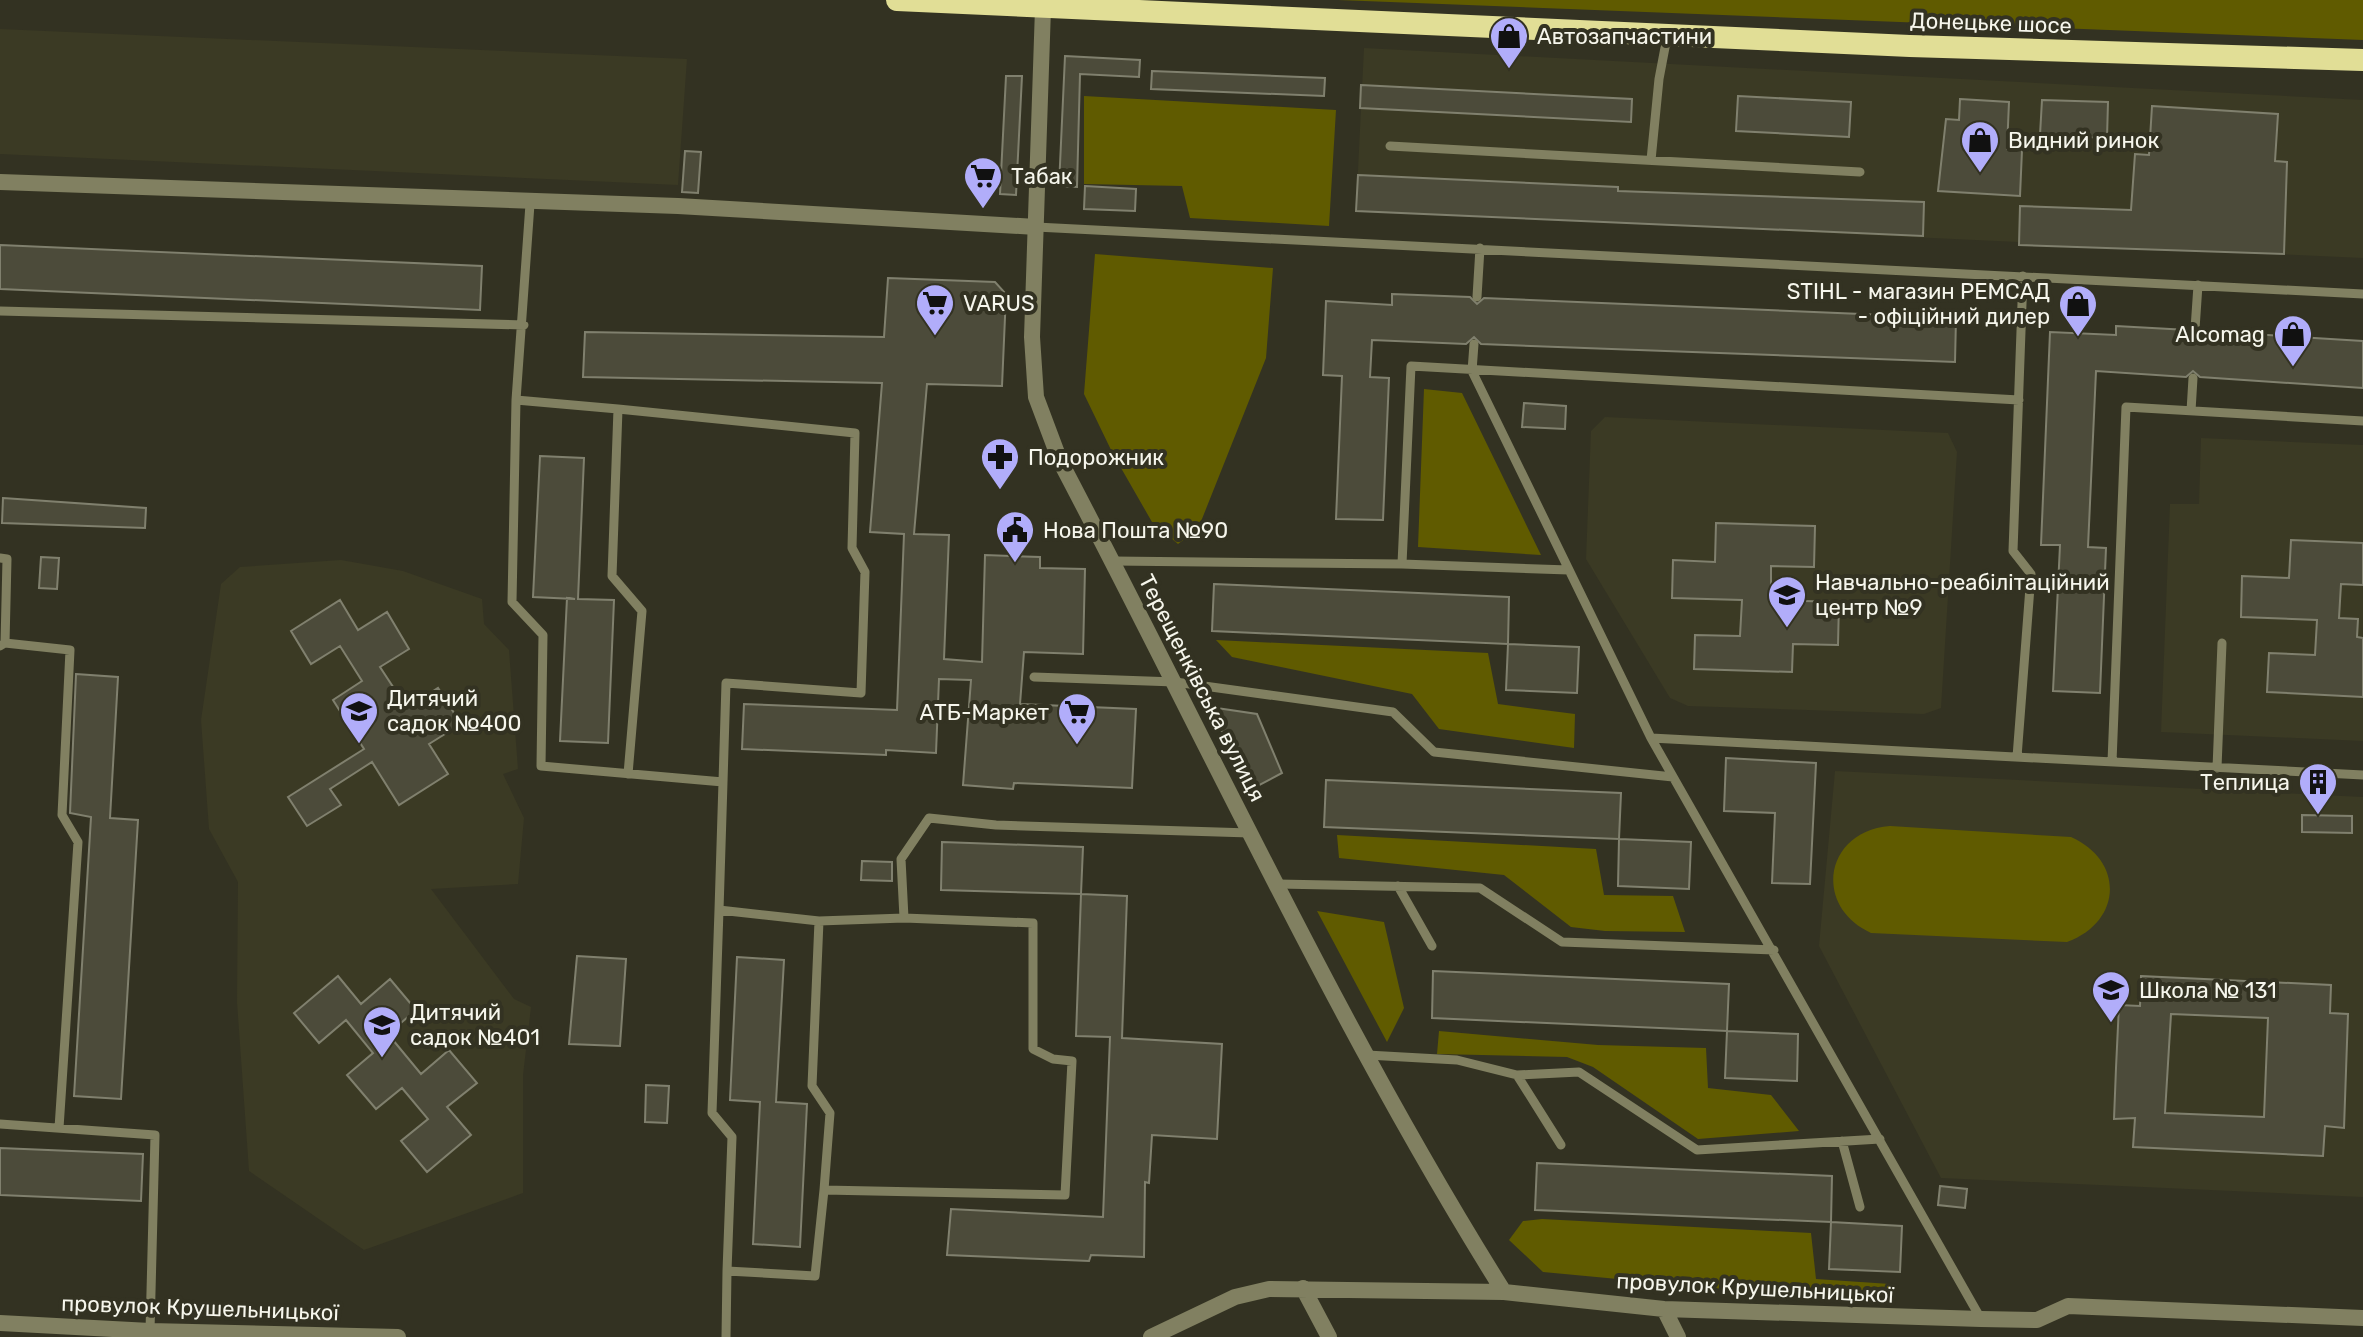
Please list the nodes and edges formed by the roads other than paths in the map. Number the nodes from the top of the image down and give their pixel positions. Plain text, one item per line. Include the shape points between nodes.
1 (897, 0) edge
2 (1043, 8) junction
3 (1365, 10) edge
4 (1668, 34) junction
5 (2363, 60) edge
6 (1390, 146) dead end
7 (1651, 160) junction
8 (1860, 172) dead end
9 (0, 182) edge
10 (530, 204) junction
11 (1036, 227) junction
12 (1480, 248) junction
13 (2023, 276) junction
14 (2198, 285) junction
15 (2363, 294) edge
16 (1477, 297) dead end
17 (0, 311) edge
18 (524, 325) junction
19 (2195, 329) dead end
20 (1474, 344) dead end
21 (1472, 371) junction
22 (2193, 378) dead end
23 (516, 400) junction
24 (2019, 400) junction
25 (618, 409) junction
26 (2191, 411) junction
27 (2363, 421) edge
28 (0, 558) edge
29 (1113, 561) junction
30 (1402, 564) junction
31 (1569, 570) junction
32 (2222, 643) dead end
33 (3, 644) edge
34 (1034, 677) dead end
35 (1175, 682) junction
36 (1651, 738) junction
37 (2017, 757) junction
38 (2112, 762) junction
39 (2217, 768) junction
40 (628, 774) junction
41 (2363, 775) edge
42 (1673, 777) junction
43 (723, 782) junction
44 (1250, 833) junction
45 (1278, 884) junction
46 (1398, 886) junction
47 (719, 910) junction
48 (904, 918) junction
49 (819, 921) junction
50 (1432, 946) dead end
51 (1774, 950) junction
52 (1367, 1055) junction
53 (1517, 1075) junction
54 (0, 1124) edge
55 (59, 1128) junction
56 (1880, 1139) junction
57 (1842, 1141) junction
58 (1561, 1145) dead end
59 (824, 1190) junction
60 (1860, 1207) dead end
61 (727, 1271) junction
62 (1303, 1288) junction
63 (1504, 1292) junction
64 (1664, 1309) junction
65 (2363, 1318) edge
66 (1981, 1319) junction
67 (0, 1323) edge
68 (2036, 1329) edge
69 (150, 1331) junction
70 (361, 1336) edge
71 (398, 1337) edge
72 (726, 1337) edge
73 (1151, 1337) edge
74 (1329, 1337) edge
75 (1678, 1337) edge

1 - 2 highway, Донецьке шосе
2 - 3 highway, Донецьке шосе
2 - 11 street, Терещенківська вулиця
3 - 4 highway, Донецьке шосе
4 - 5 highway, Донецьке шосе
4 - 7 lane
6 - 7 lane
7 - 8 lane
9 - 10 street
10 - 11 street via 678,206
10 - 18 lane
11 - 12 lane
11 - 29 street, Терещенківська вулиця via 1036,397 1060,461
12 - 13 lane
12 - 16 lane
13 - 14 lane
13 - 24 lane
14 - 15 lane
14 - 19 lane
17 - 18 lane
18 - 23 lane
20 - 21 lane
21 - 24 lane
21 - 30 lane via 1411,366
21 - 31 lane
22 - 26 lane
23 - 25 lane
23 - 40 lane via 512,602 543,635 541,766
24 - 37 lane via 2013,551 2031,574
25 - 40 lane via 612,576 642,611
25 - 43 lane via 855,433 852,548 865,572 861,693 726,683
26 - 27 lane
26 - 38 lane via 2126,407
28 - 33 lane via 7,559
29 - 30 lane
29 - 35 street, Терещенківська вулиця
30 - 31 lane
31 - 36 lane
32 - 39 lane
33 - 55 lane via 70,650 62,815 78,842
34 - 35 lane
35 - 42 lane via 1393,712 1434,752
35 - 44 street, Терещенківська вулиця
36 - 37 lane
36 - 42 lane
37 - 38 lane
38 - 39 lane
39 - 41 lane
40 - 43 lane
42 - 51 lane
43 - 47 lane
44 - 45 street, Терещенківська вулиця
44 - 48 lane via 929,818 901,859
45 - 46 lane
45 - 52 street, Терещенківська вулиця
46 - 50 lane
46 - 51 lane via 1480,888 1562,942
47 - 49 lane
47 - 61 lane via 712,1113 732,1137
48 - 49 lane
48 - 59 lane via 1033,923 1033,1049 1072,1061 1065,1195
49 - 59 lane via 812,1086 830,1113
51 - 56 lane
52 - 53 lane via 1457,1060
52 - 63 street, Терещенківська вулиця
53 - 57 lane via 1579,1072 1697,1150
53 - 58 lane
54 - 55 lane
55 - 69 lane via 155,1135
56 - 57 lane
56 - 66 lane
57 - 60 lane
59 - 61 lane via 815,1276
61 - 72 lane
62 - 63 street, провулок Крушельницької
62 - 73 street, провулок Крушельницької via 1235,1297
62 - 74 street
63 - 64 street, провулок Крушельницької
64 - 66 street, провулок Крушельницької
64 - 75 street
65 - 68 street, провулок Крушельницької via 2068,1306
66 - 68 street, провулок Крушельницької
67 - 69 street, провулок Крушельницької
69 - 70 street, провулок Крушельницької
70 - 71 street, провулок Крушельницької

